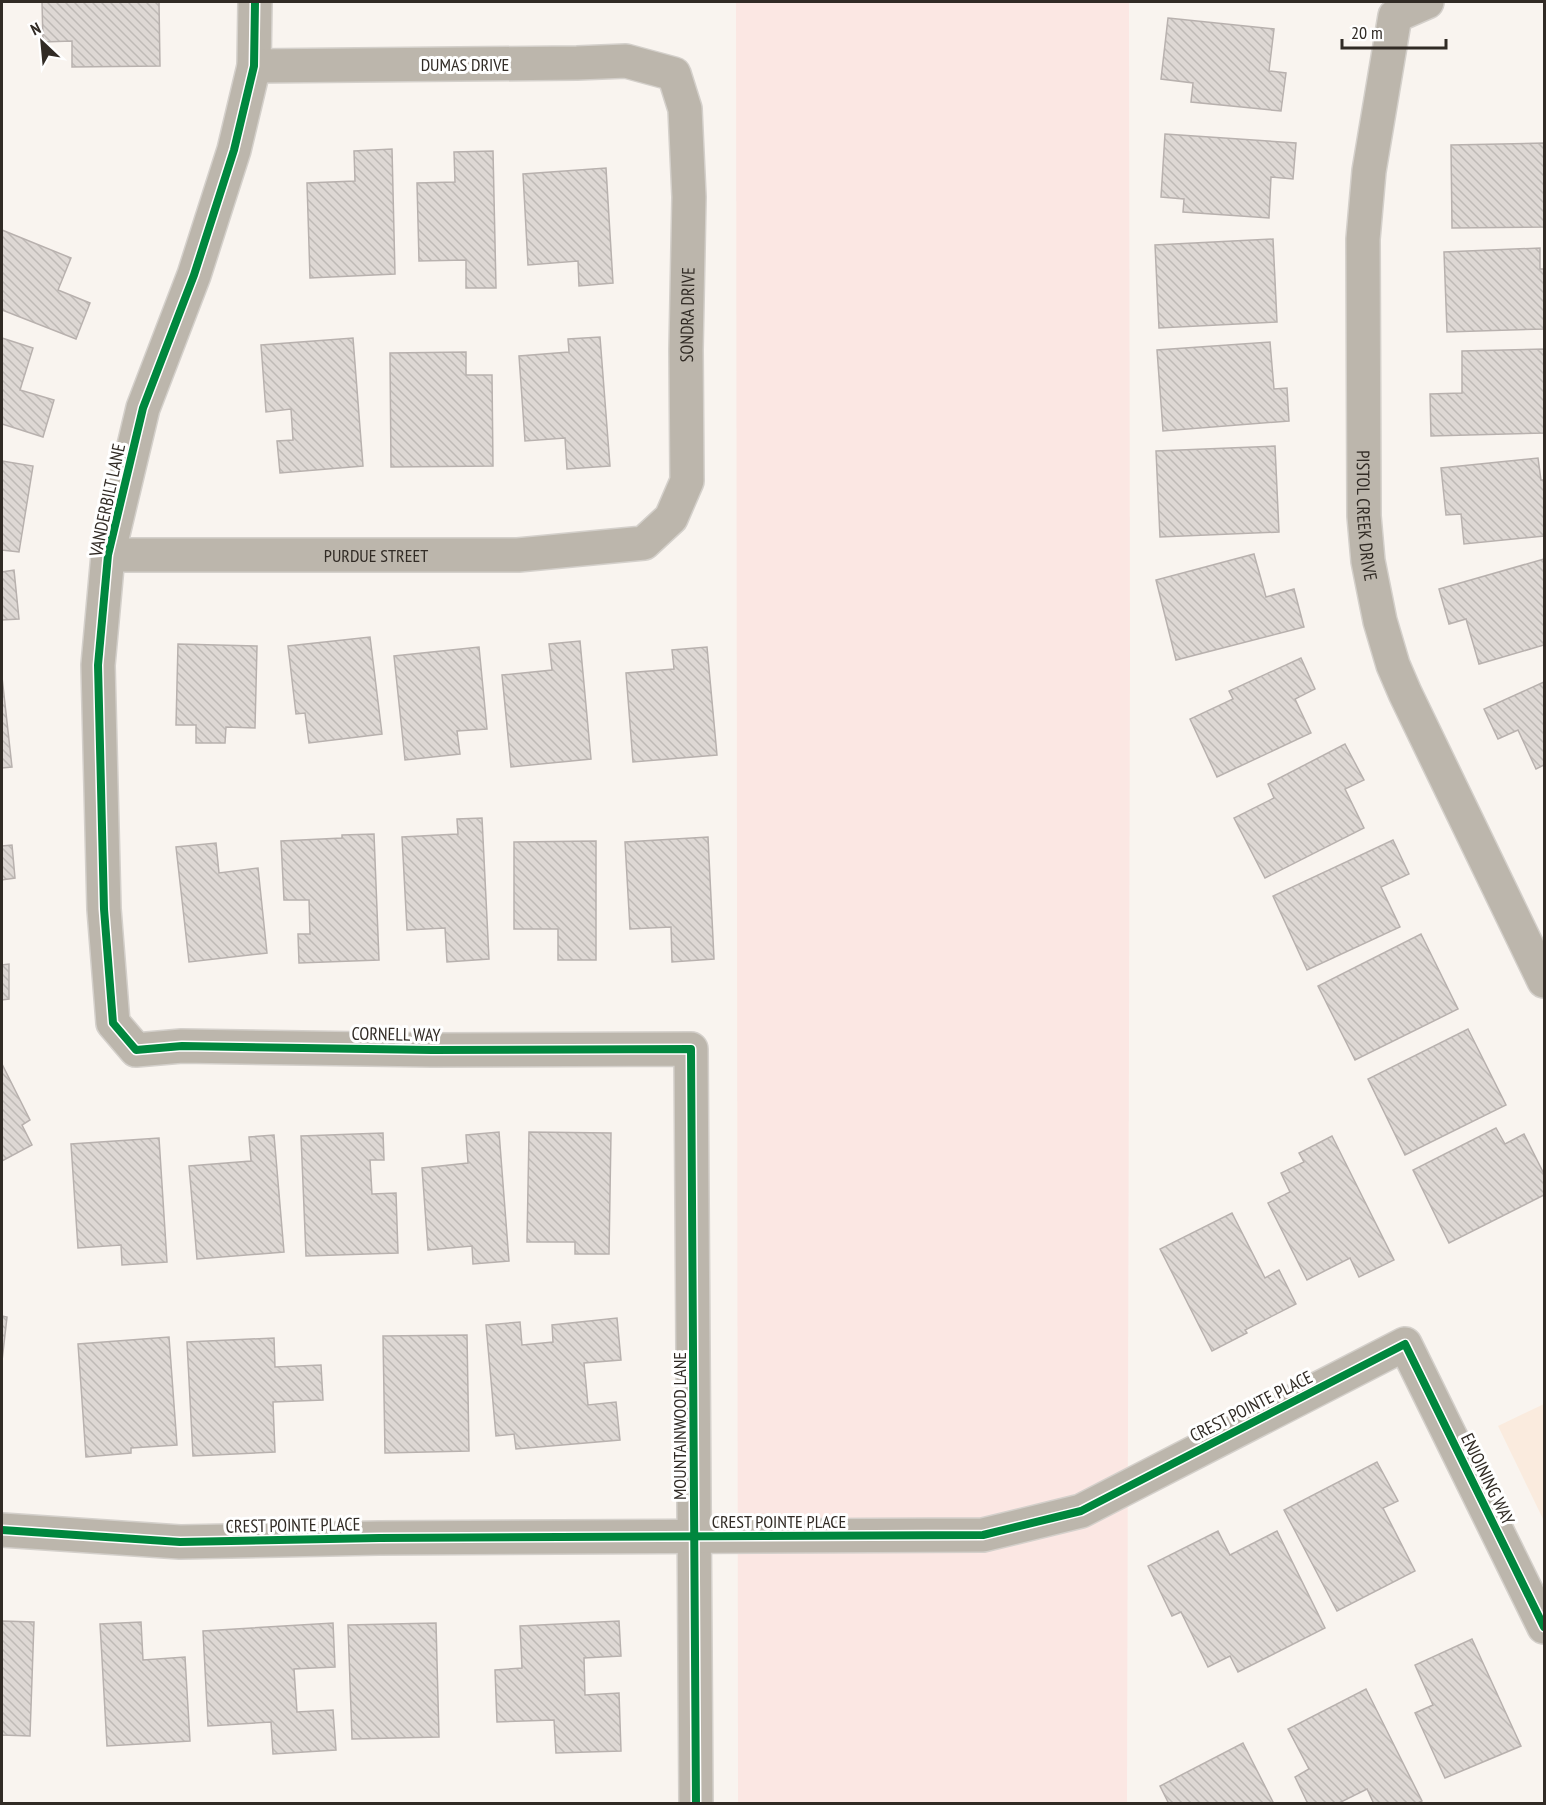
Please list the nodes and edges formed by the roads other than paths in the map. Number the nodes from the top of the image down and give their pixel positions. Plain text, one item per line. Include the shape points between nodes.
1 (255, 2) edge
2 (1427, 2) edge
3 (254, 66) junction
4 (674, 74) joint
5 (644, 543) joint
6 (108, 555) junction
7 (1545, 981) edge
8 (112, 1023) joint
9 (691, 1049) joint
10 (1405, 1344) joint
11 (2, 1530) edge
12 (694, 1537) junction
13 (1545, 1627) edge
14 (696, 1803) edge

1 - 3 street, VANDERBILT LANE
2 - 7 street, PISTOL CREEK DRIVE via 1395,16 1369,171 1363,232 1366,546 1384,636 1405,693
3 - 4 street, DUMAS DRIVE via 626,61
3 - 6 street, VANDERBILT LANE via 234,150 194,275 143,408
4 - 5 street, SONDRA DRIVE via 685,109 688,186 687,481 671,518
5 - 6 street, PURDUE STREET via 518,555
6 - 8 street, VANDERBILT LANE via 98,665 104,909
8 - 9 street, CORNELL WAY via 136,1050 182,1046
9 - 12 street, MOUNTAINWOOD LANE
10 - 12 street, CREST POINTE PLACE via 1081,1511 983,1535
10 - 13 street, ENJOINING WAY
11 - 12 street, CREST POINTE PLACE via 180,1542
12 - 14 street, MOUNTAINWOOD LANE

